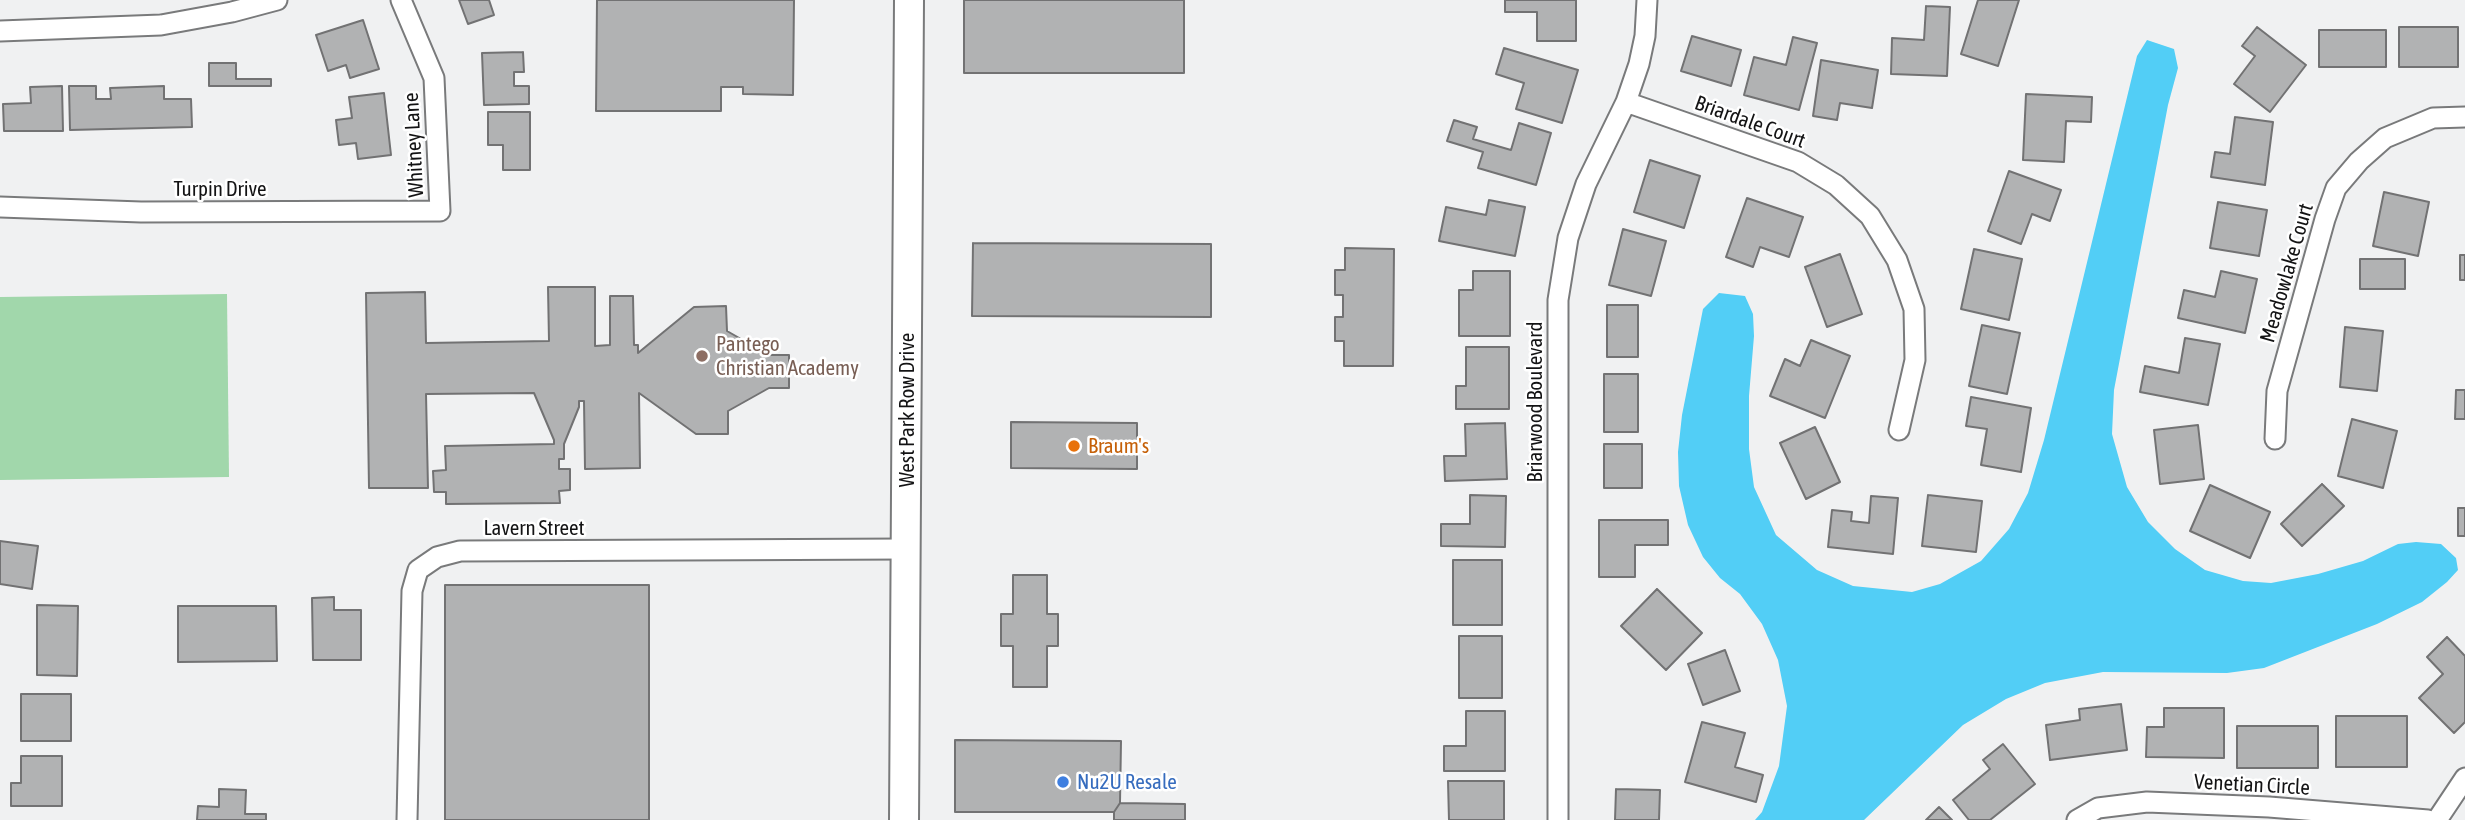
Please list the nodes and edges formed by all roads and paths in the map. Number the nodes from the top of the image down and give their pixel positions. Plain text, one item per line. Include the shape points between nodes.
1 (276, 0) edge
2 (401, 0) edge
3 (909, 0) edge
4 (1647, 0) edge
5 (0, 31) edge
6 (1626, 102) junction
7 (2465, 117) edge
8 (0, 207) edge
9 (440, 211) joint
10 (1899, 430) dead end
11 (2275, 439) dead end
12 (906, 549) junction
13 (2465, 778) edge
14 (407, 820) edge
15 (904, 820) edge
16 (1558, 820) edge
17 (2077, 820) edge
18 (2428, 820) edge
19 (2437, 820) edge

1 - 5 street via 161,25
2 - 9 street, Whitney Lane via 434,78
3 - 12 main road, West Park Row Drive
4 - 6 street, Briarwood Boulevard via 1645,36
6 - 10 street, Briardale Court via 1798,162 1836,185 1870,216 1897,260 1914,309 1914,360
6 - 16 street, Briarwood Boulevard via 1586,184 1568,238 1558,300
7 - 11 street, Meadowlake Court via 2433,118 2385,138 2336,188 2277,391
8 - 9 street, Turpin Drive via 141,212
12 - 14 street, Lavern Street via 460,551 437,557 418,569 412,591
12 - 15 main road, West Park Row Drive
13 - 19 street
17 - 18 street, Venetian Circle via 2098,808 2147,802

